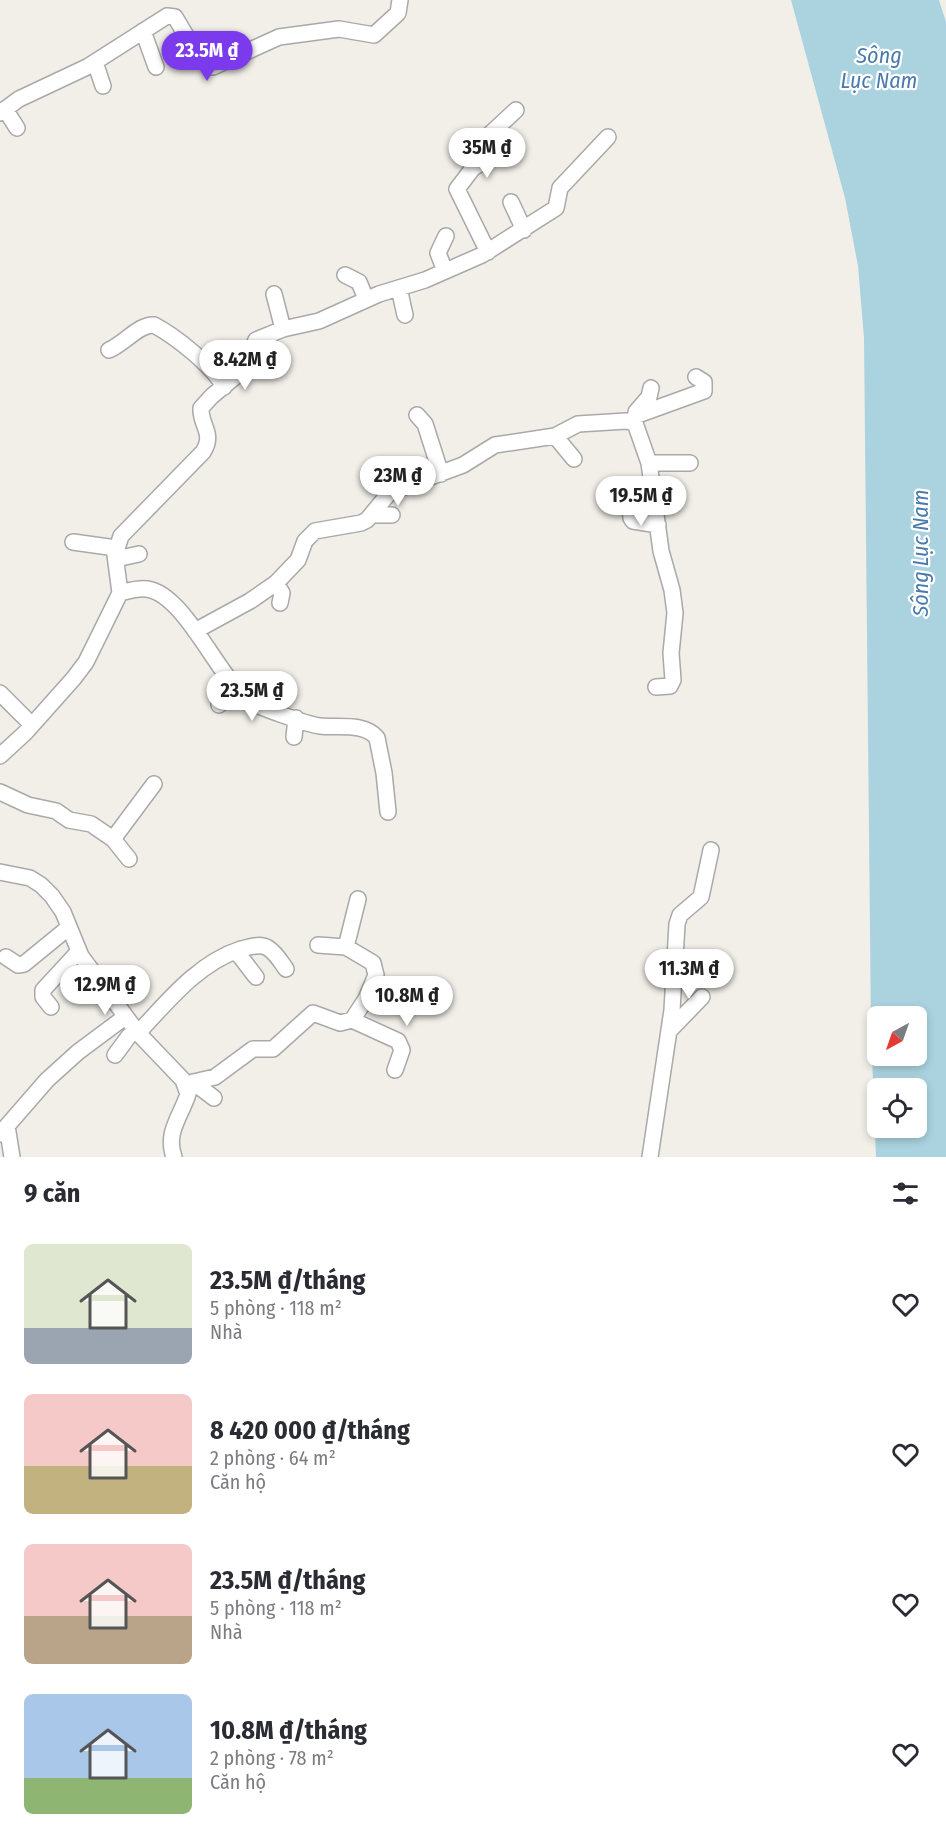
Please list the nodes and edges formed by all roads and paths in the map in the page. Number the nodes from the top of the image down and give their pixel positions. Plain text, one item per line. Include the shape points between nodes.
1 (400, 0) edge
2 (143, 31) junction
3 (95, 62) junction
4 (156, 67) dead end
5 (103, 86) dead end
6 (516, 110) dead end
7 (3, 111) edge
8 (17, 128) dead end
9 (608, 137) dead end
10 (511, 202) dead end
11 (542, 230) dead end
12 (522, 231) junction
13 (446, 236) dead end
14 (488, 252) junction
15 (445, 271) junction
16 (345, 275) dead end
17 (399, 288) junction
18 (274, 294) dead end
19 (366, 299) junction
20 (405, 315) dead end
21 (283, 329) junction
22 (109, 350) dead end
23 (696, 377) dead end
24 (224, 387) junction
25 (651, 388) dead end
26 (417, 415) dead end
27 (635, 419) junction
28 (555, 436) junction
29 (574, 459) dead end
30 (690, 462) dead end
31 (649, 463) junction
32 (388, 468) dead end
33 (441, 474) junction
34 (395, 491) junction
35 (630, 506) dead end
36 (371, 515) junction
37 (392, 515) dead end
38 (658, 525) junction
39 (73, 542) dead end
40 (116, 554) junction
41 (139, 554) dead end
42 (276, 583) junction
43 (120, 593) junction
44 (279, 603) dead end
45 (195, 631) junction
46 (656, 687) dead end
47 (236, 688) junction
48 (0, 693) edge
49 (219, 705) dead end
50 (296, 718) junction
51 (32, 725) junction
52 (294, 737) dead end
53 (0, 756) edge
54 (154, 784) dead end
55 (0, 792) edge
56 (388, 812) dead end
57 (113, 838) junction
58 (711, 850) dead end
59 (129, 859) dead end
60 (0, 872) edge
61 (357, 899) dead end
62 (68, 928) junction
63 (318, 945) dead end
64 (346, 947) junction
65 (79, 951) junction
66 (236, 951) junction
67 (6, 957) dead end
68 (286, 969) dead end
69 (256, 977) dead end
70 (702, 998) dead end
71 (51, 1007) dead end
72 (352, 1020) junction
73 (132, 1030) junction
74 (669, 1031) junction
75 (115, 1055) dead end
76 (395, 1070) dead end
77 (189, 1083) junction
78 (214, 1098) dead end
79 (4, 1130) edge
80 (12, 1157) edge
81 (174, 1157) edge
82 (650, 1157) edge

1 - 2 street via 398,13 374,35 339,29 279,38 213,67 200,59 175,17 167,16
2 - 3 street
2 - 4 street
3 - 5 street
3 - 7 street via 19,99
6 - 14 street via 488,136 490,158 473,168 458,189
7 - 8 street
9 - 12 street via 560,188 555,208
10 - 12 street
11 - 12 street via 527,236
12 - 14 street
13 - 15 street via 438,253
14 - 15 street
15 - 17 street
16 - 19 street via 359,282
17 - 19 street
17 - 20 street
18 - 21 street
19 - 21 street via 319,321
21 - 24 street via 256,340 242,372
22 - 24 street via 127,341 143,325 154,324 216,373
23 - 27 street via 704,382 704,391
24 - 40 street via 201,408 208,444 121,536
25 - 27 street
26 - 33 street via 425,424
27 - 28 street via 579,424
27 - 31 street
28 - 29 street
28 - 33 street via 495,445
30 - 31 street
31 - 38 street
32 - 34 street
33 - 34 street
34 - 36 street via 384,497
35 - 38 street via 633,521
36 - 37 street
36 - 42 street via 355,526 315,531 305,542 298,560
38 - 46 street via 675,613 673,680 670,686
39 - 40 street
40 - 41 street
40 - 43 street
42 - 44 street via 282,593
42 - 45 street
43 - 45 street via 145,589 159,594 185,616
43 - 51 street via 86,662
45 - 47 street
47 - 49 street
47 - 50 street via 250,703
48 - 51 street
50 - 52 street
50 - 56 street via 320,726 373,733 384,773
51 - 53 street
54 - 57 street
55 - 57 street via 28,805 56,811 69,820 91,824
57 - 59 street
58 - 74 street via 701,897 680,915 677,924
60 - 62 street via 30,878 41,885 63,912
61 - 64 street
62 - 65 street
62 - 67 street via 24,964 18,965
63 - 64 street
64 - 72 street via 373,963 376,975
65 - 71 street via 43,990
65 - 73 street
66 - 68 street via 262,946 276,954
66 - 69 street
66 - 73 street via 205,967
70 - 74 street
72 - 76 street via 398,1041 402,1050
72 - 77 street via 340,1023 313,1013 273,1048 253,1049 215,1077
73 - 75 street
73 - 77 street
73 - 79 street via 78,1052
74 - 82 street
77 - 78 street
77 - 81 street via 170,1140
79 - 80 street

